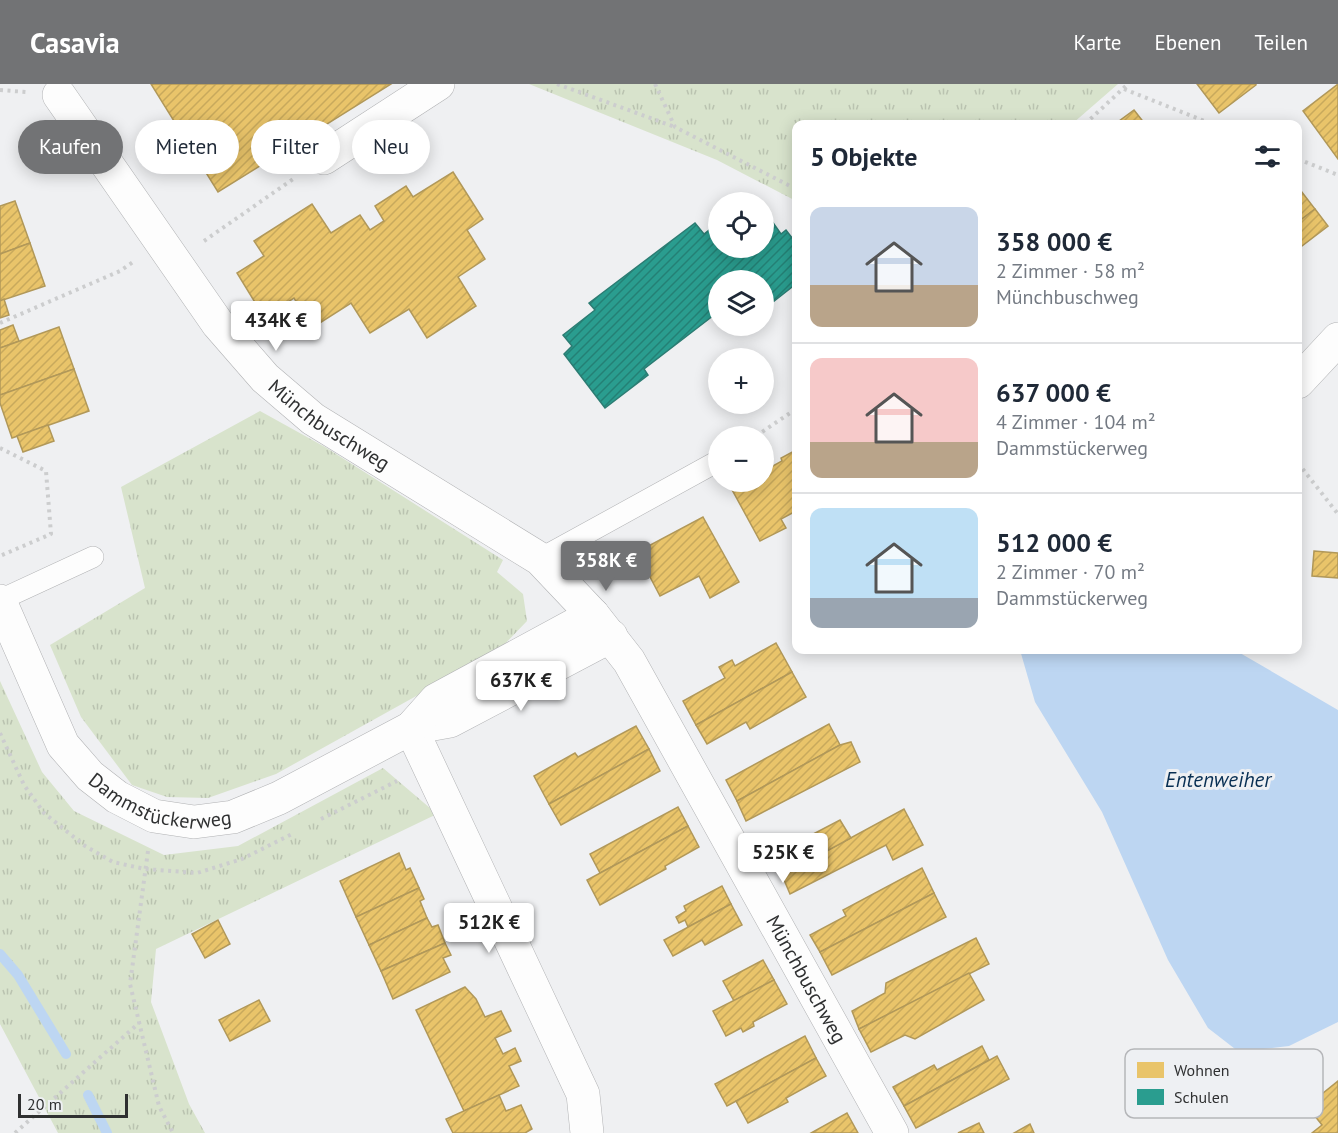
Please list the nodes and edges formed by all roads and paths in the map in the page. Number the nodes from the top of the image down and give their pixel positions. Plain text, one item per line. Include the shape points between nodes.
1 (438, 84) edge
2 (558, 84) edge
3 (655, 84) edge
4 (1128, 84) edge
5 (1124, 89) junction
6 (59, 95) dead end
7 (1089, 120) edge
8 (1202, 120) edge
9 (675, 127) junction
10 (340, 148) edge
11 (1302, 161) edge
12 (297, 174) edge
13 (1338, 175) edge
14 (792, 187) edge
15 (167, 251) junction
16 (0, 323) edge
17 (1338, 339) edge
18 (1302, 378) edge
19 (792, 412) edge
20 (771, 426) edge
21 (0, 448) edge
22 (708, 466) edge
23 (1302, 468) edge
24 (1338, 514) edge
25 (0, 556) edge
26 (93, 557) dead end
27 (540, 558) junction
28 (0, 601) edge
29 (602, 625) junction
30 (411, 728) junction
31 (0, 733) edge
32 (139, 1023) junction
33 (15, 1133) edge
34 (173, 1133) edge
35 (587, 1133) edge
36 (892, 1133) edge

1 - 10 street
2 - 9 path
3 - 9 path
4 - 5 path
5 - 7 path
5 - 8 path
6 - 15 street, Münchbuschweg
9 - 14 path
11 - 13 path
12 - 15 path
15 - 16 path
15 - 27 street, Münchbuschweg via 218,324 265,378 313,419
17 - 18 street
19 - 20 path
21 - 25 path via 46,471 51,534
22 - 27 lane
23 - 24 path
26 - 28 lane
27 - 29 street, Münchbuschweg
28 - 30 street, Dammstückerweg via 63,745 90,776 117,797 154,816 194,822 233,817 279,798
29 - 30 street, Dammstückerweg via 436,700
29 - 36 street, Münchbuschweg via 629,661
30 - 35 street via 583,1094
31 - 32 path via 24,785 44,813 85,846 113,862 145,869 130,984
32 - 33 path
32 - 34 path via 159,1107

